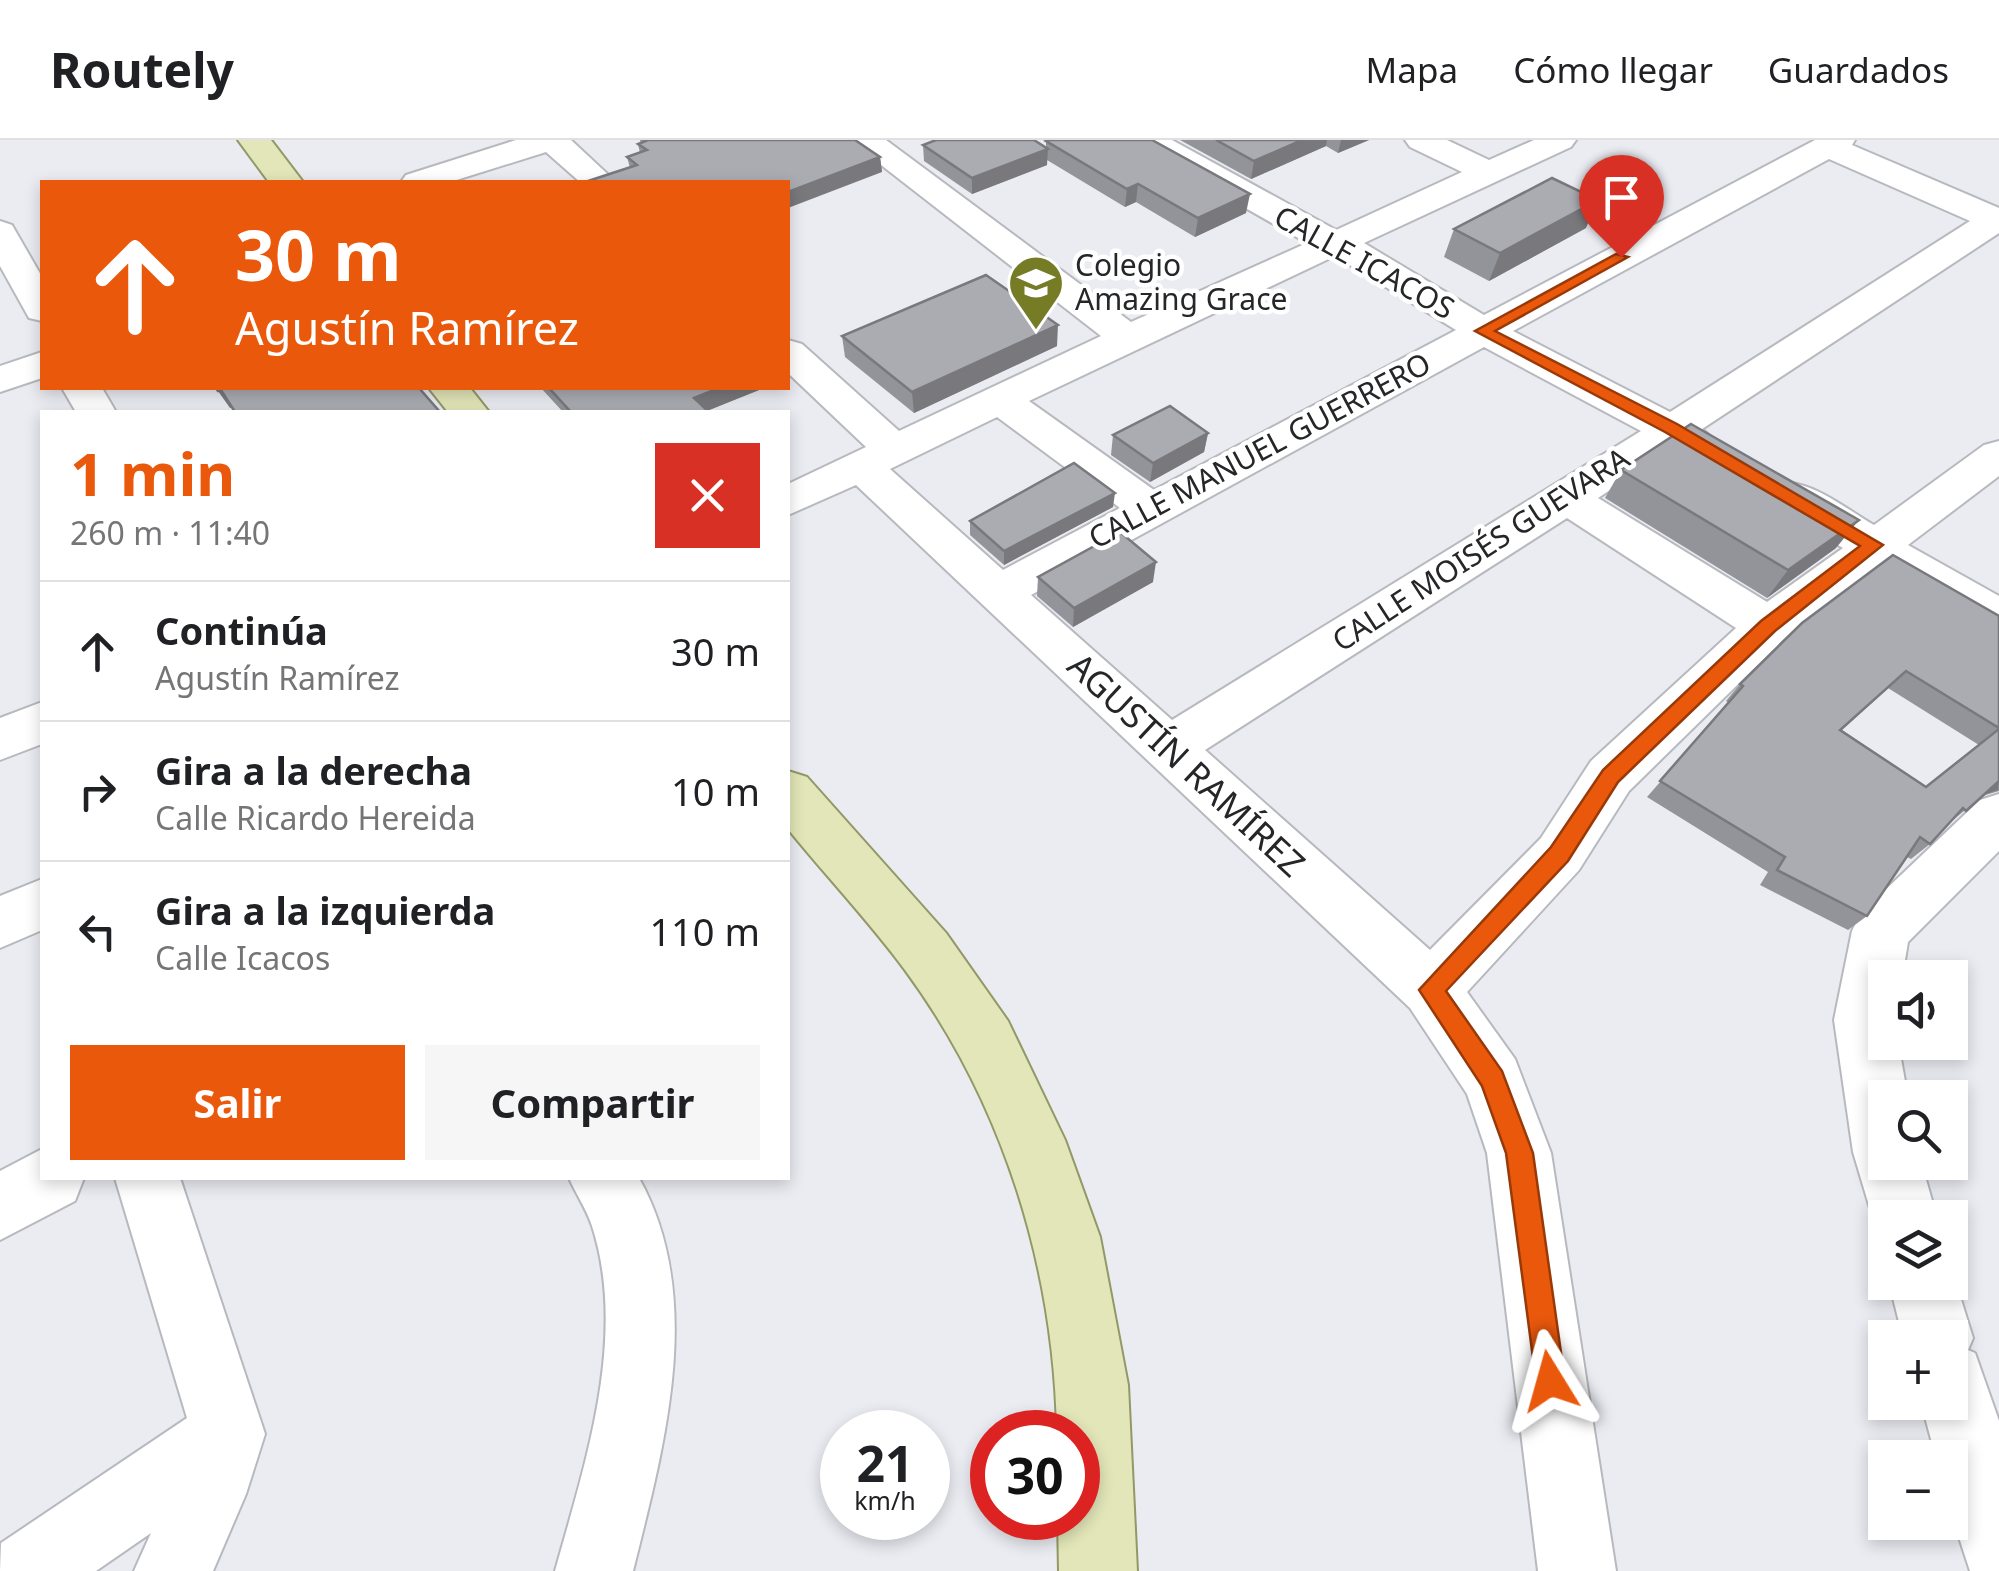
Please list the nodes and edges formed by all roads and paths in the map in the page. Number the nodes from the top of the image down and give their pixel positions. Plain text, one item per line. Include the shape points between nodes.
1 (254, 140) edge
2 (551, 140) edge
3 (865, 140) edge
4 (1149, 140) edge
5 (1421, 140) edge
6 (1560, 140) edge
7 (1833, 143) edge
8 (1489, 173) junction
9 (284, 180) edge
10 (424, 180) edge
11 (597, 180) edge
12 (1998, 221) edge
13 (0, 232) edge
14 (1336, 242) junction
15 (40, 304) edge
16 (1483, 331) junction
17 (1128, 338) junction
18 (790, 354) edge
19 (40, 365) edge
20 (0, 380) edge
21 (451, 390) edge
22 (1000, 400) junction
23 (467, 410) edge
24 (1671, 428) junction
25 (1999, 456) edge
26 (878, 457) junction
27 (1567, 498) junction
28 (790, 500) edge
29 (1150, 508) junction
30 (1874, 545) junction
31 (999, 592) junction
32 (1999, 618) edge
33 (1768, 626) junction
34 (40, 723) edge
35 (0, 740) edge
36 (1166, 749) junction
37 (790, 794) edge
38 (1999, 816) edge
39 (40, 904) edge
40 (0, 923) edge
41 (1431, 990) junction
42 (1874, 1080) edge
43 (48, 1180) edge
44 (149, 1180) edge
45 (603, 1180) edge
46 (0, 1207) edge
47 (1962, 1420) edge
48 (228, 1434) junction
49 (1999, 1548) edge
50 (29, 1571) edge
51 (174, 1571) edge
52 (594, 1571) edge
53 (1098, 1571) edge
54 (1577, 1571) edge

1 - 9 main road
2 - 10 street
2 - 11 street
3 - 17 street
4 - 14 street, CALLE ICACOS
5 - 8 street
6 - 8 street
7 - 12 street
7 - 16 street, CALLE MANUEL GUERRERO
8 - 14 street
12 - 24 street, CALLE MOISÉS GUEVARA
13 - 15 street
14 - 16 street, CALLE ICACOS
14 - 17 street
16 - 24 street, CALLE ICACOS
16 - 29 street, CALLE MANUEL GUERRERO
17 - 22 street
18 - 26 street, AGUSTÍN RAMÍREZ
19 - 20 street
21 - 23 main road
22 - 26 street
22 - 29 street
24 - 27 street, CALLE MOISÉS GUEVARA
24 - 30 street, CALLE ICACOS
25 - 30 street
26 - 28 street
26 - 31 street, AGUSTÍN RAMÍREZ
27 - 33 street
27 - 36 street, CALLE MOISÉS GUEVARA
29 - 31 street, CALLE MANUEL GUERRERO
30 - 32 street, CALLE ICACOS
30 - 33 street
31 - 36 street, AGUSTÍN RAMÍREZ
33 - 41 street via 1610,776 1560,854
34 - 35 street
36 - 41 street, AGUSTÍN RAMÍREZ
37 - 53 main road via 925,951 986,1041 1033,1140 1066,1237 1092,1385
38 - 42 street via 1881,931 1864,1020
39 - 40 street
41 - 54 street, AGUSTÍN RAMÍREZ via 1493,1080 1519,1153
43 - 46 street
44 - 48 street
45 - 52 street via 624,1216 643,1326 626,1446
47 - 49 street
48 - 50 street
48 - 51 street

